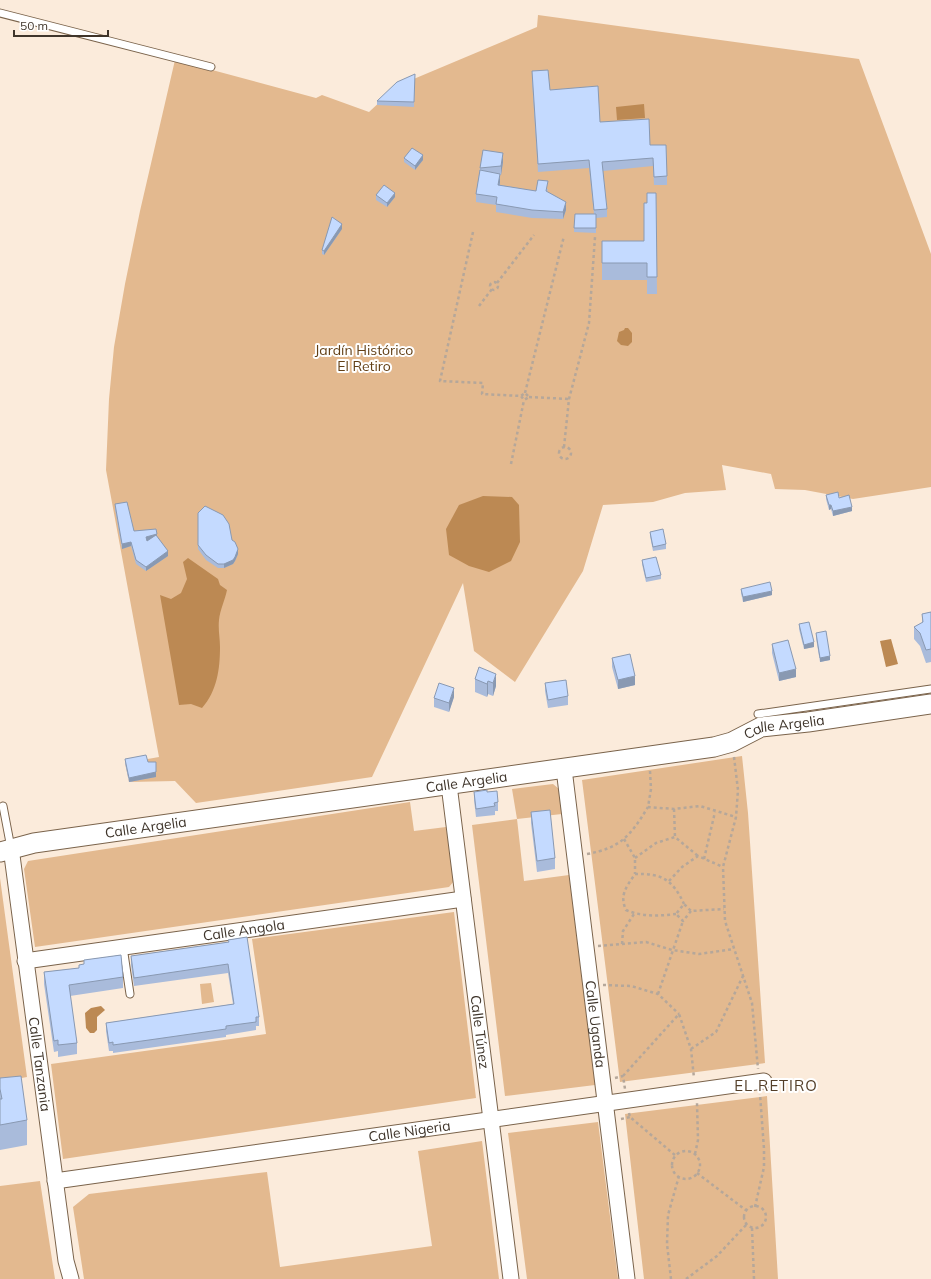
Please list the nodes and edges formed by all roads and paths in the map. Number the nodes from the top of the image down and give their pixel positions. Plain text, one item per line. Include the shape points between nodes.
1 (0, 14) edge
2 (211, 67) dead end
3 (473, 232) dead end
4 (534, 235) dead end
5 (564, 236) dead end
6 (595, 237) dead end
7 (497, 283) junction
8 (492, 289) junction
9 (479, 306) dead end
10 (525, 393) junction
11 (521, 396) junction
12 (528, 397) junction
13 (569, 399) junction
14 (524, 400) junction
15 (564, 447) junction
16 (511, 464) dead end
17 (931, 689) edge
18 (931, 704) edge
19 (758, 714) dead end
20 (732, 742) junction
21 (648, 756) junction
22 (564, 768) junction
23 (449, 785) junction
24 (3, 806) dead end
25 (648, 807) junction
26 (674, 809) junction
27 (715, 812) junction
28 (736, 817) junction
29 (675, 837) junction
30 (624, 839) junction
31 (5, 850) edge
32 (574, 855) junction
33 (698, 856) junction
34 (635, 858) junction
35 (704, 859) junction
36 (723, 867) junction
37 (635, 874) junction
38 (669, 881) junction
39 (463, 899) junction
40 (684, 904) junction
41 (724, 909) junction
42 (691, 911) junction
43 (634, 914) junction
44 (676, 914) junction
45 (683, 921) junction
46 (622, 944) junction
47 (123, 947) junction
48 (586, 948) junction
49 (734, 949) junction
50 (672, 950) junction
51 (25, 961) junction
52 (743, 976) junction
53 (591, 987) junction
54 (130, 994) dead end
55 (658, 994) junction
56 (679, 1014) junction
57 (691, 1049) junction
58 (623, 1076) dead end
59 (761, 1081) junction
60 (695, 1091) junction
61 (605, 1103) junction
62 (630, 1117) dead end
63 (491, 1119) junction
64 (695, 1154) junction
65 (676, 1156) junction
66 (697, 1173) junction
67 (679, 1176) junction
68 (55, 1181) junction
69 (755, 1207) junction
70 (746, 1211) junction
71 (747, 1224) junction
72 (752, 1228) junction
73 (71, 1279) edge
74 (511, 1279) edge
75 (627, 1279) edge
76 (671, 1279) edge
77 (686, 1279) edge
78 (754, 1279) edge

1 - 2 lane
3 - 11 path via 440,380 483,383 482,394
4 - 7 path
5 - 10 path
6 - 13 path via 589,323
7 - 8 path via 498,288
7 - 8 path via 492,282
8 - 9 path
10 - 11 path
10 - 12 path
11 - 14 path
12 - 13 path
12 - 14 path
13 - 15 path
14 - 16 path
15 - 15 path via 558,453 565,460 571,453
17 - 19 lane
18 - 20 street, Calle Argelia via 761,727
20 - 21 street, Calle Argelia
20 - 28 path via 738,790
21 - 22 street, Calle Argelia
21 - 25 path via 651,777
22 - 23 street, Calle Argelia
22 - 32 street, Calle Uganda
23 - 31 street, Calle Argelia via 34,843
23 - 39 street, Calle Túnez
24 - 31 lane
25 - 26 path
25 - 30 path via 638,825
26 - 27 path via 700,806
26 - 29 path
27 - 28 path
27 - 35 path
28 - 36 path
29 - 33 path
29 - 34 path via 656,842
30 - 32 path via 614,847 602,851
30 - 34 path
31 - 51 street, Calle Tanzania
32 - 48 street, Calle Uganda
33 - 35 path
33 - 38 path via 682,867
34 - 37 path
35 - 36 path
36 - 41 path
37 - 38 path via 651,875
37 - 43 path via 623,895 626,910
38 - 40 path via 676,887
39 - 47 street, Calle Angola
39 - 63 street, Calle Túnez
40 - 42 path
40 - 44 path
41 - 42 path
41 - 49 path
42 - 45 path
43 - 44 path
43 - 46 path via 623,931
44 - 45 path
45 - 50 path
46 - 48 path
46 - 50 path via 646,942
47 - 51 street, Calle Angola
47 - 54 lane
48 - 53 street, Calle Uganda
49 - 50 path via 699,954
49 - 52 path
50 - 55 path
51 - 68 street, Calle Tanzania
52 - 57 path via 716,1032
52 - 59 path via 752,1004
53 - 55 path via 608,984 630,986
53 - 61 street, Calle Uganda
55 - 56 path
56 - 57 path
56 - 58 path
57 - 60 path
59 - 60 street, Calle Nigeria
59 - 69 path via 764,1167
60 - 61 street, Calle Nigeria
60 - 64 path via 698,1140
61 - 63 street, Calle Nigeria
61 - 75 street, Calle Uganda
62 - 65 path
63 - 68 street, Calle Nigeria
63 - 74 street, Calle Túnez
64 - 65 path via 682,1152
64 - 66 path via 700,1165
65 - 67 path via 673,1165
66 - 67 path via 691,1178
66 - 70 path
67 - 76 path via 668,1215 667,1244
68 - 73 street, Calle Tanzania via 66,1261
69 - 70 path
69 - 72 path via 762,1209 766,1217 761,1226
70 - 71 path via 744,1217
71 - 72 path
71 - 77 path via 717,1256
72 - 78 path

